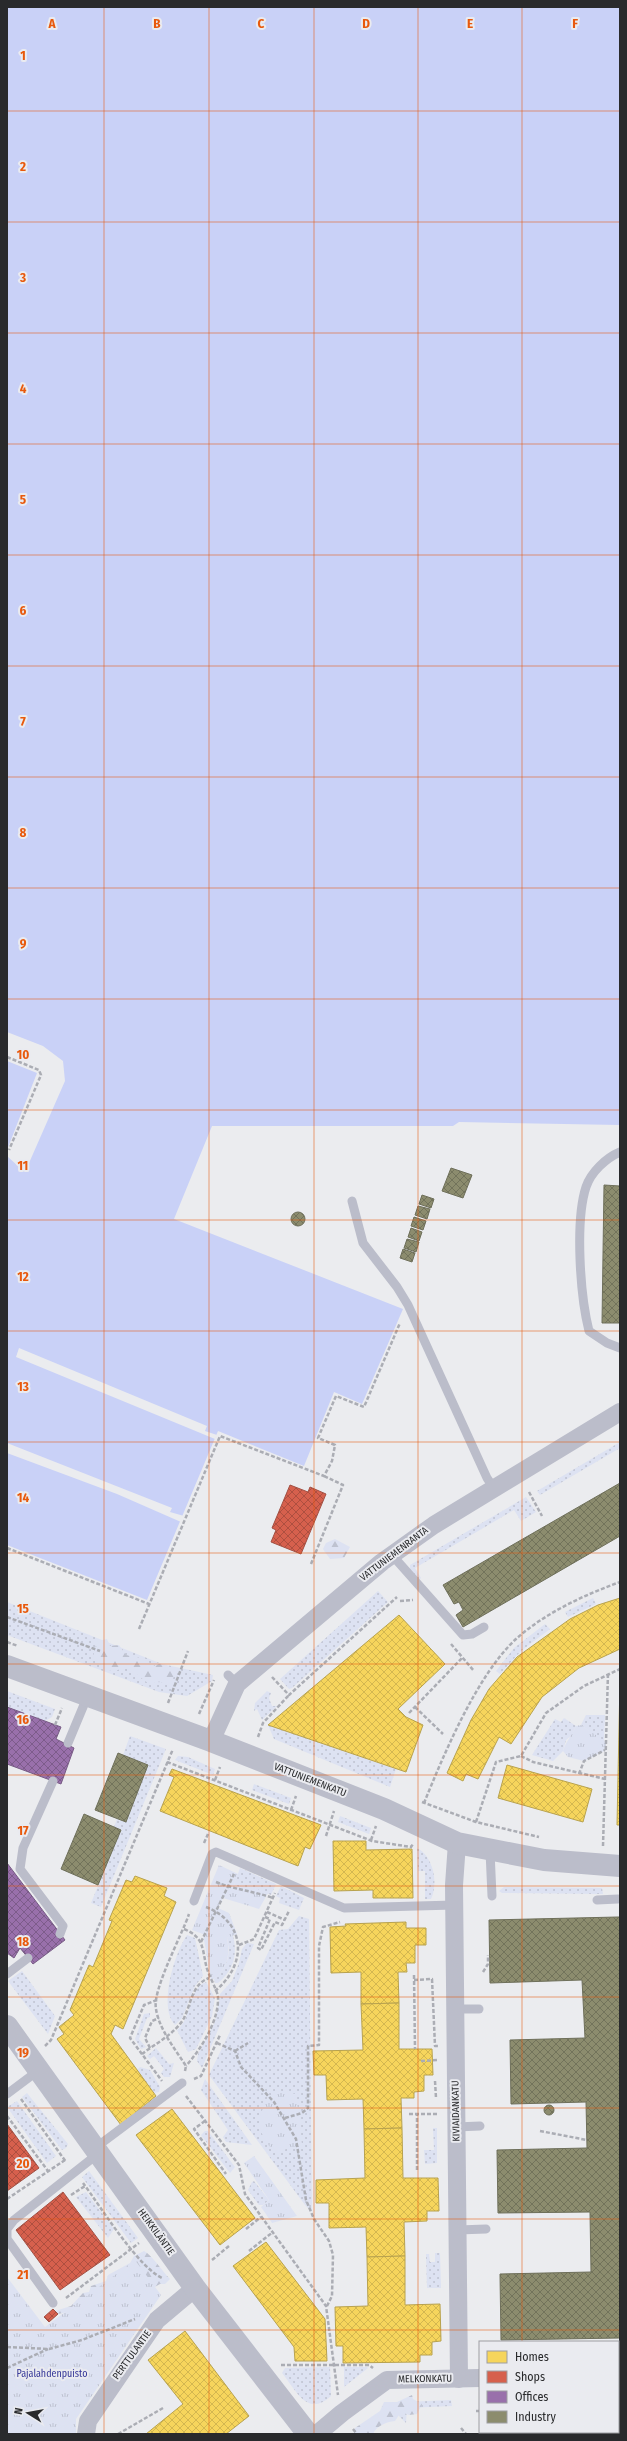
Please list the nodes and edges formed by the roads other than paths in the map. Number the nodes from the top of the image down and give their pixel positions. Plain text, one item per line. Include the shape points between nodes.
1 (620, 1152) edge
2 (352, 1201) dead end
3 (620, 1348) edge
4 (620, 1412) edge
5 (494, 1490) junction
6 (392, 1555) junction
7 (484, 1627) dead end
8 (7, 1666) edge
9 (88, 1695) junction
10 (211, 1741) junction
11 (68, 1743) dead end
12 (53, 1781) dead end
13 (457, 1843) junction
14 (490, 1851) junction
15 (620, 1866) edge
16 (492, 1896) dead end
17 (618, 1899) dead end
18 (597, 1900) dead end
19 (194, 1901) road end
20 (454, 1905) junction
21 (60, 1934) dead end
22 (28, 1958) dead end
23 (7, 1974) edge
24 (455, 2009) junction
25 (479, 2009) dead end
26 (10, 2038) edge
27 (34, 2064) junction
28 (178, 2088) road end
29 (7, 2094) edge
30 (480, 2126) dead end
31 (456, 2127) junction
32 (97, 2150) junction
33 (486, 2229) dead end
34 (458, 2230) junction
35 (195, 2288) junction
36 (53, 2303) road end
37 (459, 2378) junction
38 (479, 2378) edge
39 (86, 2434) edge
40 (308, 2434) edge
41 (317, 2434) edge

1 - 3 lane via 602,1164 593,1175 587,1186 581,1211 584,1312 589,1331
2 - 5 lane via 363,1244 397,1287 408,1306
4 - 5 street, VATTUNIEMENRANTA
5 - 6 street, VATTUNIEMENRANTA via 434,1525
6 - 7 lane via 462,1635 472,1634
6 - 10 street, VATTUNIEMENRANTA via 261,1665 233,1680
8 - 9 street, VATTUNIEMENKATU
9 - 10 street, VATTUNIEMENKATU
9 - 11 lane
10 - 13 street, VATTUNIEMENKATU via 403,1817
12 - 21 lane via 24,1848 20,1869 63,1926
13 - 14 street, VATTUNIEMENKATU
13 - 20 street, KIVIAIDANKATU
14 - 15 street, VATTUNIEMENKATU via 544,1860
14 - 16 lane
17 - 18 lane
19 - 20 lane via 212,1854 216,1852 344,1908
20 - 24 street, KIVIAIDANKATU
22 - 23 lane
24 - 25 lane
24 - 31 street, KIVIAIDANKATU
26 - 27 street, HEIKKILÄNTIE
27 - 29 lane
27 - 32 street, HEIKKILÄNTIE
28 - 32 lane
30 - 31 lane
31 - 34 street, KIVIAIDANKATU
32 - 35 street, HEIKKILÄNTIE
32 - 36 lane via 14,2220 7,2229 7,2239
33 - 34 lane
34 - 37 street, KIVIAIDANKATU
35 - 39 street, PERTTULANTIE via 157,2320 88,2420
35 - 40 street, HEIKKILÄNTIE
37 - 38 street, MELKONKATU
37 - 41 street, MELKONKATU via 387,2380

